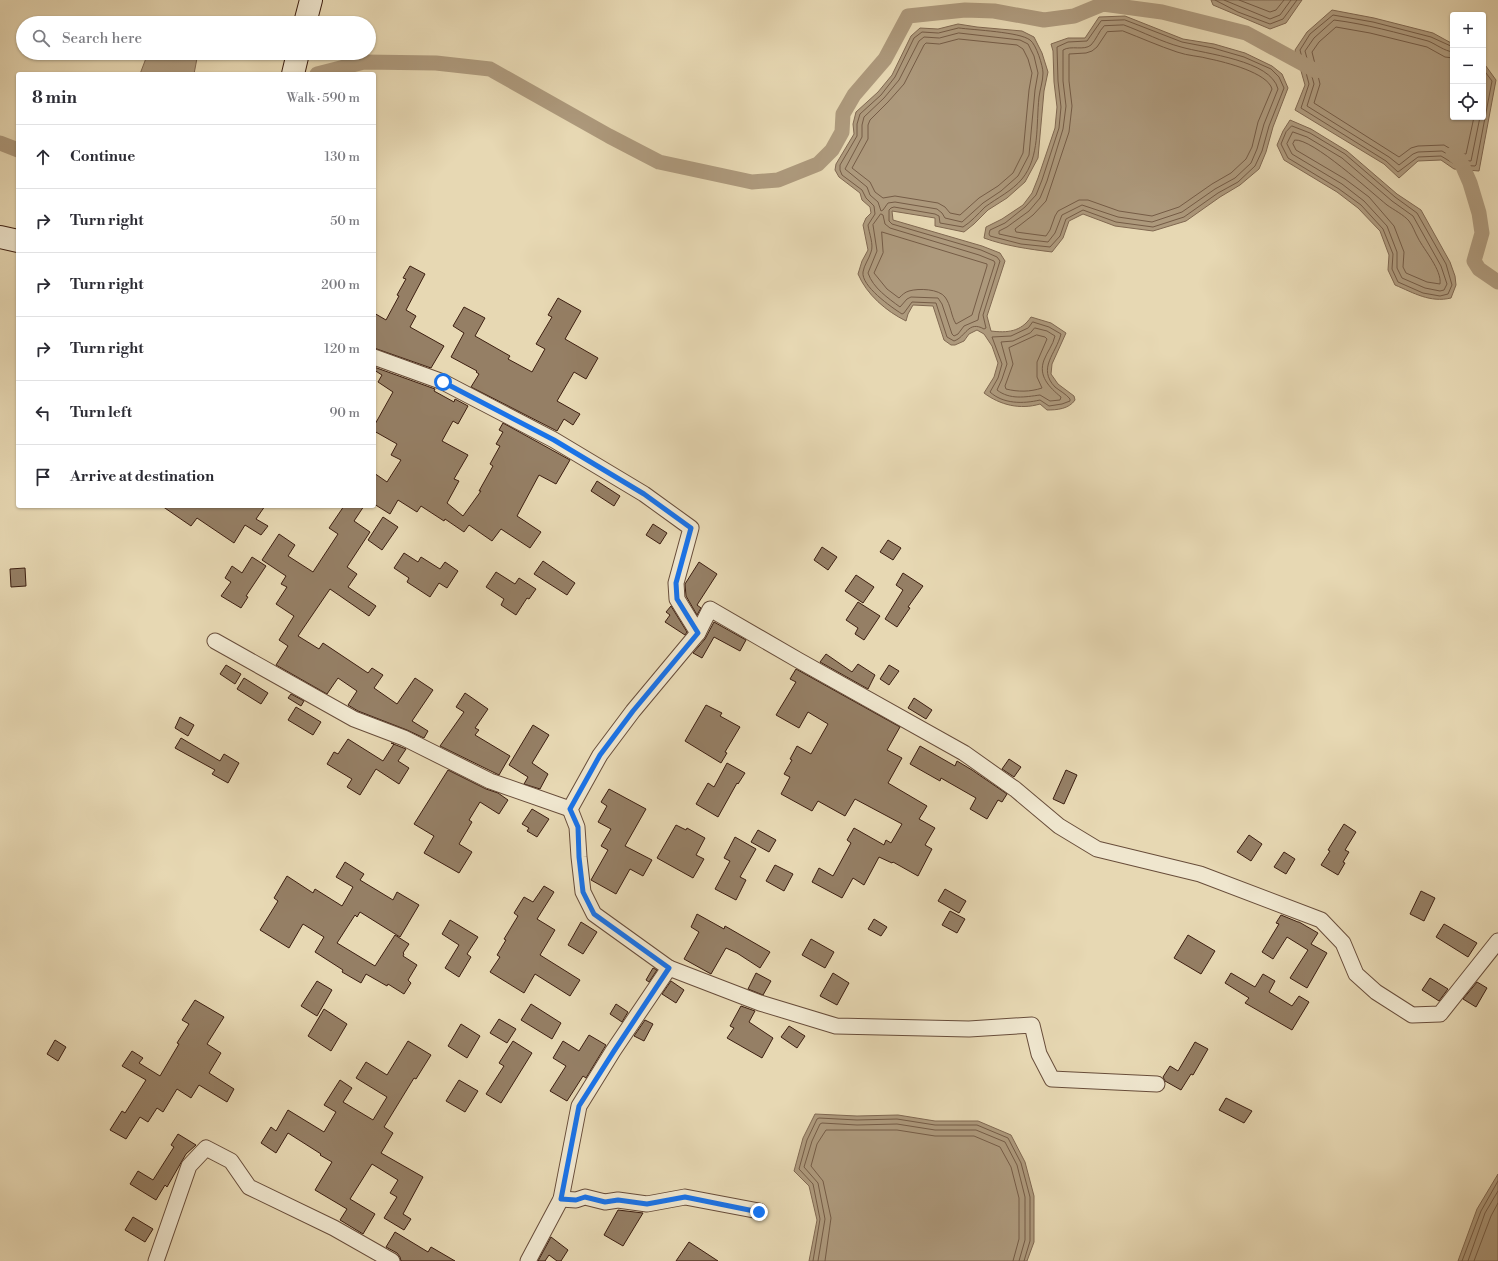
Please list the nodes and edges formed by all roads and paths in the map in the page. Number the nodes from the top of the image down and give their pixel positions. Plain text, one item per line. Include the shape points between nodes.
1 (311, 0) edge
2 (307, 16) edge
3 (296, 60) edge
4 (293, 72) edge
5 (0, 237) edge
6 (16, 241) edge
7 (376, 358) edge
8 (698, 633) junction
9 (216, 641) dead end
10 (570, 809) junction
11 (1498, 941) edge
12 (669, 968) junction
13 (1157, 1084) dead end
14 (561, 1199) junction
15 (759, 1212) dead end
16 (156, 1261) edge
17 (392, 1261) edge
18 (528, 1261) edge

1 - 2 street
3 - 4 street
5 - 6 street
7 - 8 street via 443,382 554,440 644,494 691,528 676,583 677,599
8 - 10 street via 600,755
8 - 11 street via 710,610 717,613 964,753 1015,789 1059,826 1097,849 1200,874 1320,920 1343,943 1356,974 1376,992 1412,1015 1440,1014
9 - 10 street via 354,719 404,738 490,781
10 - 12 street via 578,827 583,892 594,914
12 - 13 street via 760,1003 836,1026 969,1029 1032,1025 1039,1054 1052,1079
12 - 14 street via 579,1106
14 - 15 street via 576,1200 585,1197 605,1202 618,1200 647,1204 685,1197
14 - 18 street
16 - 17 street via 189,1166 206,1148 231,1160 249,1187 334,1228

